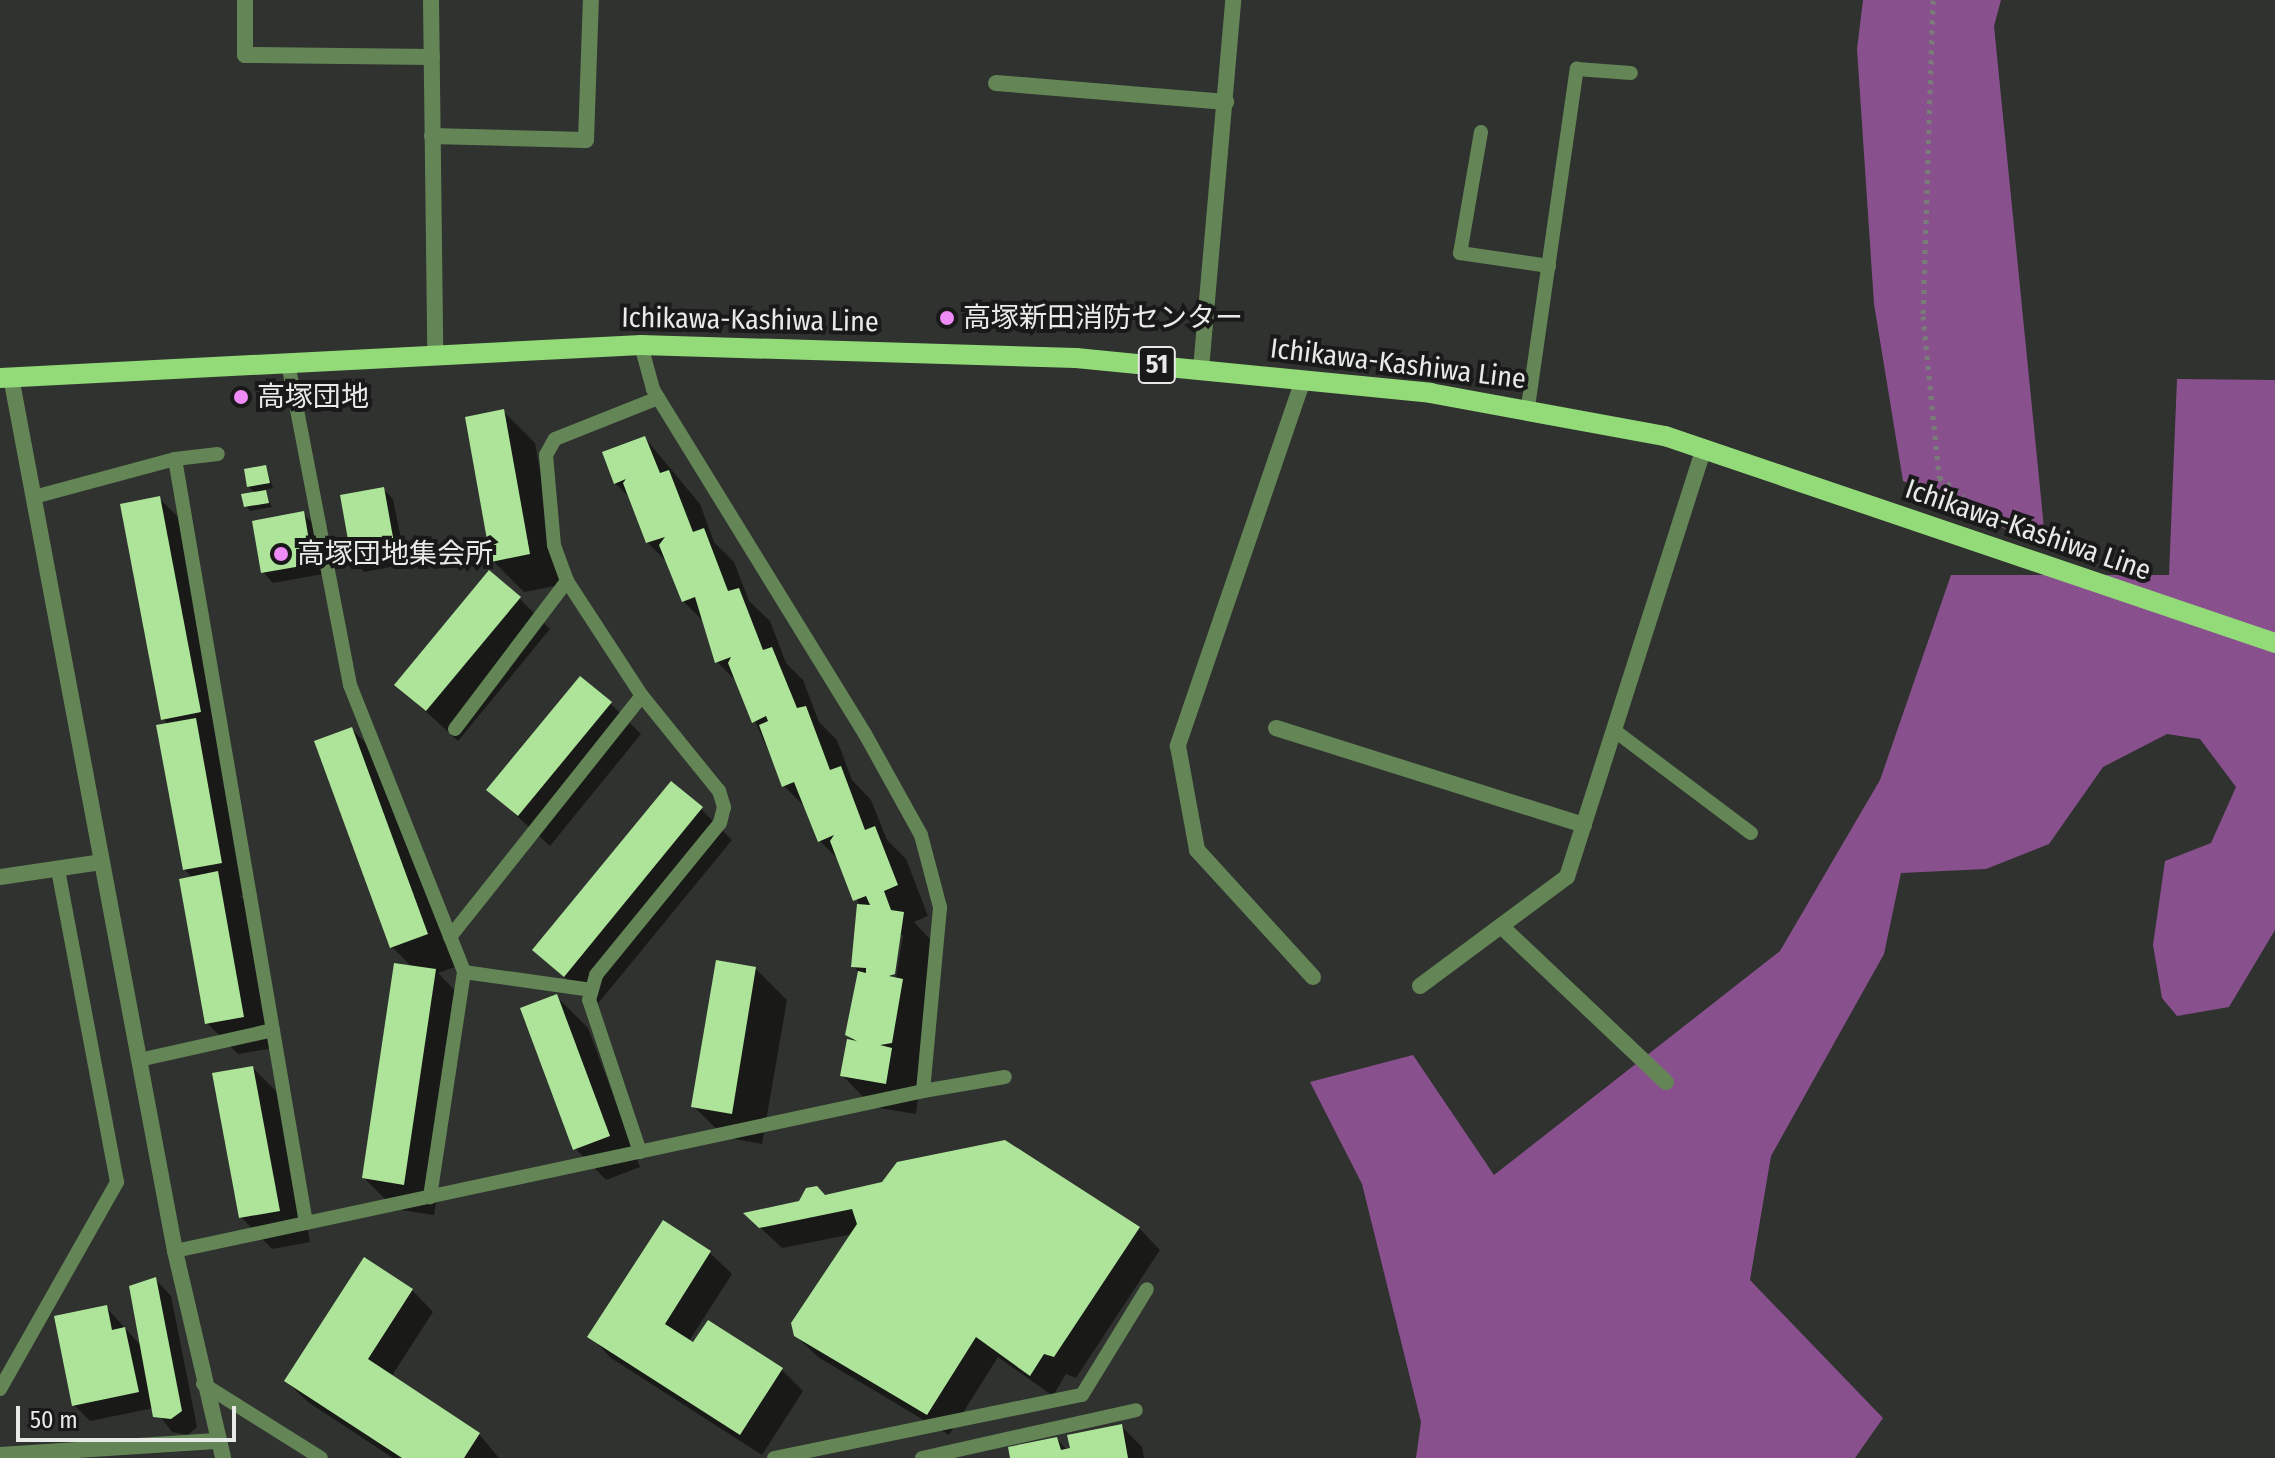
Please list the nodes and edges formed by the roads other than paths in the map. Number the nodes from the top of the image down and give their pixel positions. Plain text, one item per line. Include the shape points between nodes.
1 (245, 0) edge
2 (431, 0) edge
3 (591, 0) edge
4 (1233, 0) edge
5 (432, 57) junction
6 (1631, 73) dead end
7 (996, 83) dead end
8 (1226, 102) junction
9 (1481, 132) dead end
10 (432, 136) junction
11 (1549, 266) junction
12 (641, 345) junction
13 (435, 351) junction
14 (288, 363) junction
15 (1201, 369) junction
16 (6, 378) edge
17 (1303, 380) junction
18 (658, 398) junction
19 (1528, 407) junction
20 (1704, 448) junction
21 (218, 454) dead end
22 (175, 459) junction
23 (34, 497) junction
24 (567, 581) junction
25 (2275, 643) edge
26 (642, 696) junction
27 (1276, 728) dead end
28 (455, 729) dead end
29 (1615, 731) junction
30 (1584, 825) junction
31 (1751, 833) dead end
32 (101, 862) junction
33 (58, 869) junction
34 (0, 877) edge
35 (1501, 926) junction
36 (450, 937) junction
37 (464, 972) junction
38 (1313, 977) dead end
39 (1420, 986) dead end
40 (592, 990) junction
41 (273, 1030) junction
42 (139, 1060) junction
43 (1005, 1077) dead end
44 (1666, 1082) dead end
45 (923, 1091) junction
46 (640, 1152) junction
47 (430, 1197) junction
48 (306, 1223) junction
49 (175, 1251) junction
50 (1147, 1289) dead end
51 (203, 1384) junction
52 (0, 1389) edge
53 (1136, 1410) dead end
54 (216, 1441) junction
55 (0, 1455) edge
56 (223, 1458) edge
57 (321, 1458) edge
58 (774, 1458) edge
59 (922, 1458) edge

1 - 5 street via 245,55
2 - 5 street
3 - 10 street via 586,140
4 - 8 street
5 - 10 street
6 - 11 lane via 1577,69
7 - 8 street
8 - 15 street
9 - 11 lane via 1460,253
10 - 13 street
11 - 19 lane
12 - 13 main road, Ichikawa-Kashiwa Line / 51
12 - 15 main road, Ichikawa-Kashiwa Line / 51 via 1028,356
12 - 18 lane
13 - 14 main road, Ichikawa-Kashiwa Line / 51
14 - 16 main road, Ichikawa-Kashiwa Line / 51
14 - 36 lane via 350,685
15 - 17 main road, Ichikawa-Kashiwa Line / 51
16 - 23 street
17 - 19 main road, Ichikawa-Kashiwa Line / 51
17 - 38 street via 1178,746 1197,850
18 - 24 lane via 555,439 546,455 554,545
18 - 45 lane via 865,734 921,835 940,907
19 - 20 main road, Ichikawa-Kashiwa Line / 51
20 - 25 main road, Ichikawa-Kashiwa Line / 51
20 - 29 street
21 - 22 lane
22 - 23 lane
22 - 41 lane
23 - 32 street
24 - 26 lane
24 - 28 lane
26 - 36 lane
26 - 40 lane via 719,791 724,807 720,823 596,975
27 - 30 street
29 - 30 street
29 - 31 lane
30 - 35 street via 1567,877
32 - 33 street
32 - 42 street
33 - 34 street
33 - 52 lane via 117,1182
35 - 39 street
35 - 44 street
36 - 37 lane
37 - 40 lane
37 - 47 lane
40 - 46 lane via 589,1000
41 - 42 lane
41 - 48 lane
42 - 49 street
43 - 45 lane
45 - 46 lane
46 - 47 lane
47 - 48 lane
48 - 49 lane
49 - 51 street
50 - 58 lane via 1082,1395
51 - 54 street
51 - 57 lane
53 - 59 lane
54 - 55 street
54 - 56 street

